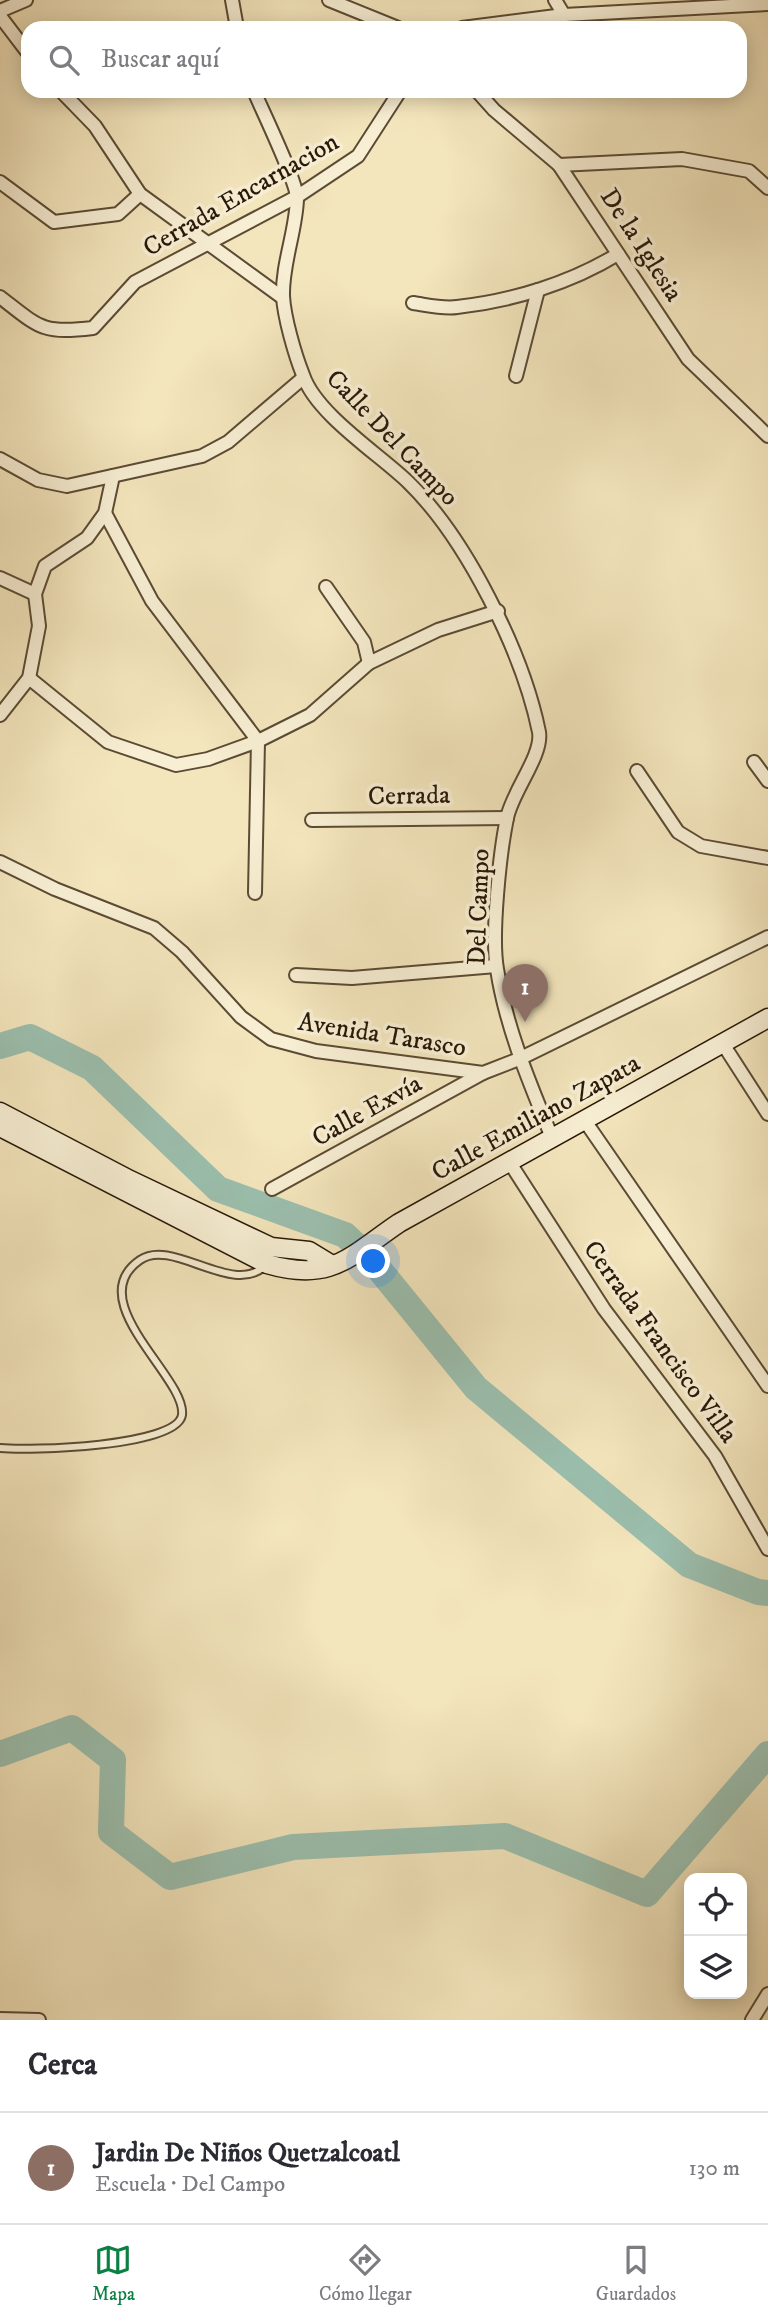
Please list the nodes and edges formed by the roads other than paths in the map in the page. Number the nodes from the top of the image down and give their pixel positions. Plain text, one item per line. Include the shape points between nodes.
1 (26, 0) edge
2 (232, 0) edge
3 (329, 0) edge
4 (555, 0) edge
5 (768, 4) edge
6 (654, 5) edge
7 (0, 10) edge
8 (564, 15) junction
9 (0, 16) edge
10 (236, 21) edge
11 (381, 21) edge
12 (517, 21) edge
13 (21, 44) edge
14 (68, 98) edge
15 (257, 98) edge
16 (395, 98) edge
17 (483, 98) edge
18 (559, 165) junction
19 (0, 182) edge
20 (768, 188) edge
21 (140, 194) junction
22 (298, 195) junction
23 (211, 244) junction
24 (618, 254) junction
25 (538, 289) junction
26 (0, 297) edge
27 (283, 298) junction
28 (413, 303) dead end
29 (516, 376) dead end
30 (303, 378) junction
31 (766, 431) edge
32 (0, 459) edge
33 (113, 477) junction
34 (105, 513) junction
35 (0, 578) edge
36 (326, 587) dead end
37 (35, 594) junction
38 (498, 611) junction
39 (369, 663) junction
40 (29, 678) junction
41 (0, 715) edge
42 (535, 717) joint
43 (258, 741) junction
44 (754, 762) dead end
45 (637, 771) dead end
46 (768, 781) edge
47 (507, 818) junction
48 (312, 820) dead end
49 (768, 858) edge
50 (0, 862) edge
51 (255, 893) dead end
52 (768, 937) edge
53 (496, 966) junction
54 (296, 975) dead end
55 (768, 1018) edge
56 (723, 1044) junction
57 (519, 1059) junction
58 (483, 1073) junction
59 (0, 1112) edge
60 (768, 1114) edge
61 (585, 1121) junction
62 (0, 1127) edge
63 (552, 1139) junction
64 (510, 1163) junction
65 (272, 1189) dead end
66 (269, 1256) junction
67 (768, 1386) edge
68 (0, 1448) edge
69 (768, 1549) edge
70 (768, 1994) edge
71 (0, 2019) edge
72 (39, 2020) edge
73 (752, 2020) edge

1 - 7 street
2 - 10 street
3 - 11 street
4 - 8 street
5 - 6 street
6 - 8 street
8 - 12 street
9 - 13 street
14 - 21 street via 95,126
15 - 22 street
16 - 22 street, Cerrada Encarnacion via 358,156
17 - 18 street, De la Iglesia
18 - 20 street via 682,159 749,171
18 - 24 street, De la Iglesia
19 - 21 street via 54,222 118,214
21 - 23 street
22 - 23 street, Cerrada Encarnacion
22 - 27 street
23 - 26 street, Cerrada Encarnacion via 135,282 93,328 55,332 31,321
23 - 27 street
24 - 25 street via 586,274
24 - 31 street, De la Iglesia via 688,359
25 - 28 street via 455,308
25 - 29 street
27 - 30 street, Calle Del Campo
30 - 33 street via 228,442 211,451
30 - 38 street, Calle Del Campo via 332,417 435,511
32 - 33 street via 38,480 67,486
33 - 34 street
34 - 37 street via 87,538 45,566
34 - 43 street via 152,601
35 - 37 street
36 - 39 street via 364,642
37 - 40 street via 39,626
38 - 39 street via 438,630
38 - 42 street, Calle Del Campo
39 - 43 street via 310,715
40 - 41 street
40 - 43 street via 108,742 176,765
42 - 47 street, Del Campo via 540,736
43 - 51 street
44 - 46 street
45 - 49 street via 678,832 701,846
47 - 48 street, Cerrada
47 - 53 street, Del Campo
50 - 58 street, Avenida Tarasco via 154,928 241,1017 271,1039 316,1051
52 - 57 street, Avenida Tarasco
53 - 54 street via 352,978
53 - 57 street, Del Campo
55 - 56 main road, Calle Emiliano Zapata
56 - 60 street
56 - 61 main road, Calle Emiliano Zapata
57 - 58 street, Avenida Tarasco
57 - 63 street, Del Campo
58 - 65 street, Calle Exvía
59 - 66 main road
61 - 63 main road, Calle Emiliano Zapata
61 - 67 street
62 - 66 main road
63 - 64 main road, Calle Emiliano Zapata
64 - 66 main road, Calle Emiliano Zapata via 379,1236 356,1256 332,1265 309,1251
64 - 69 street, Cerrada Francisco Villa via 604,1309 715,1456
66 - 68 lane via 258,1273 244,1277 159,1255 141,1258 126,1273 123,1293 136,1335 180,1401 182,1416 175,1427 84,1446 27,1451
70 - 73 street
71 - 72 street

